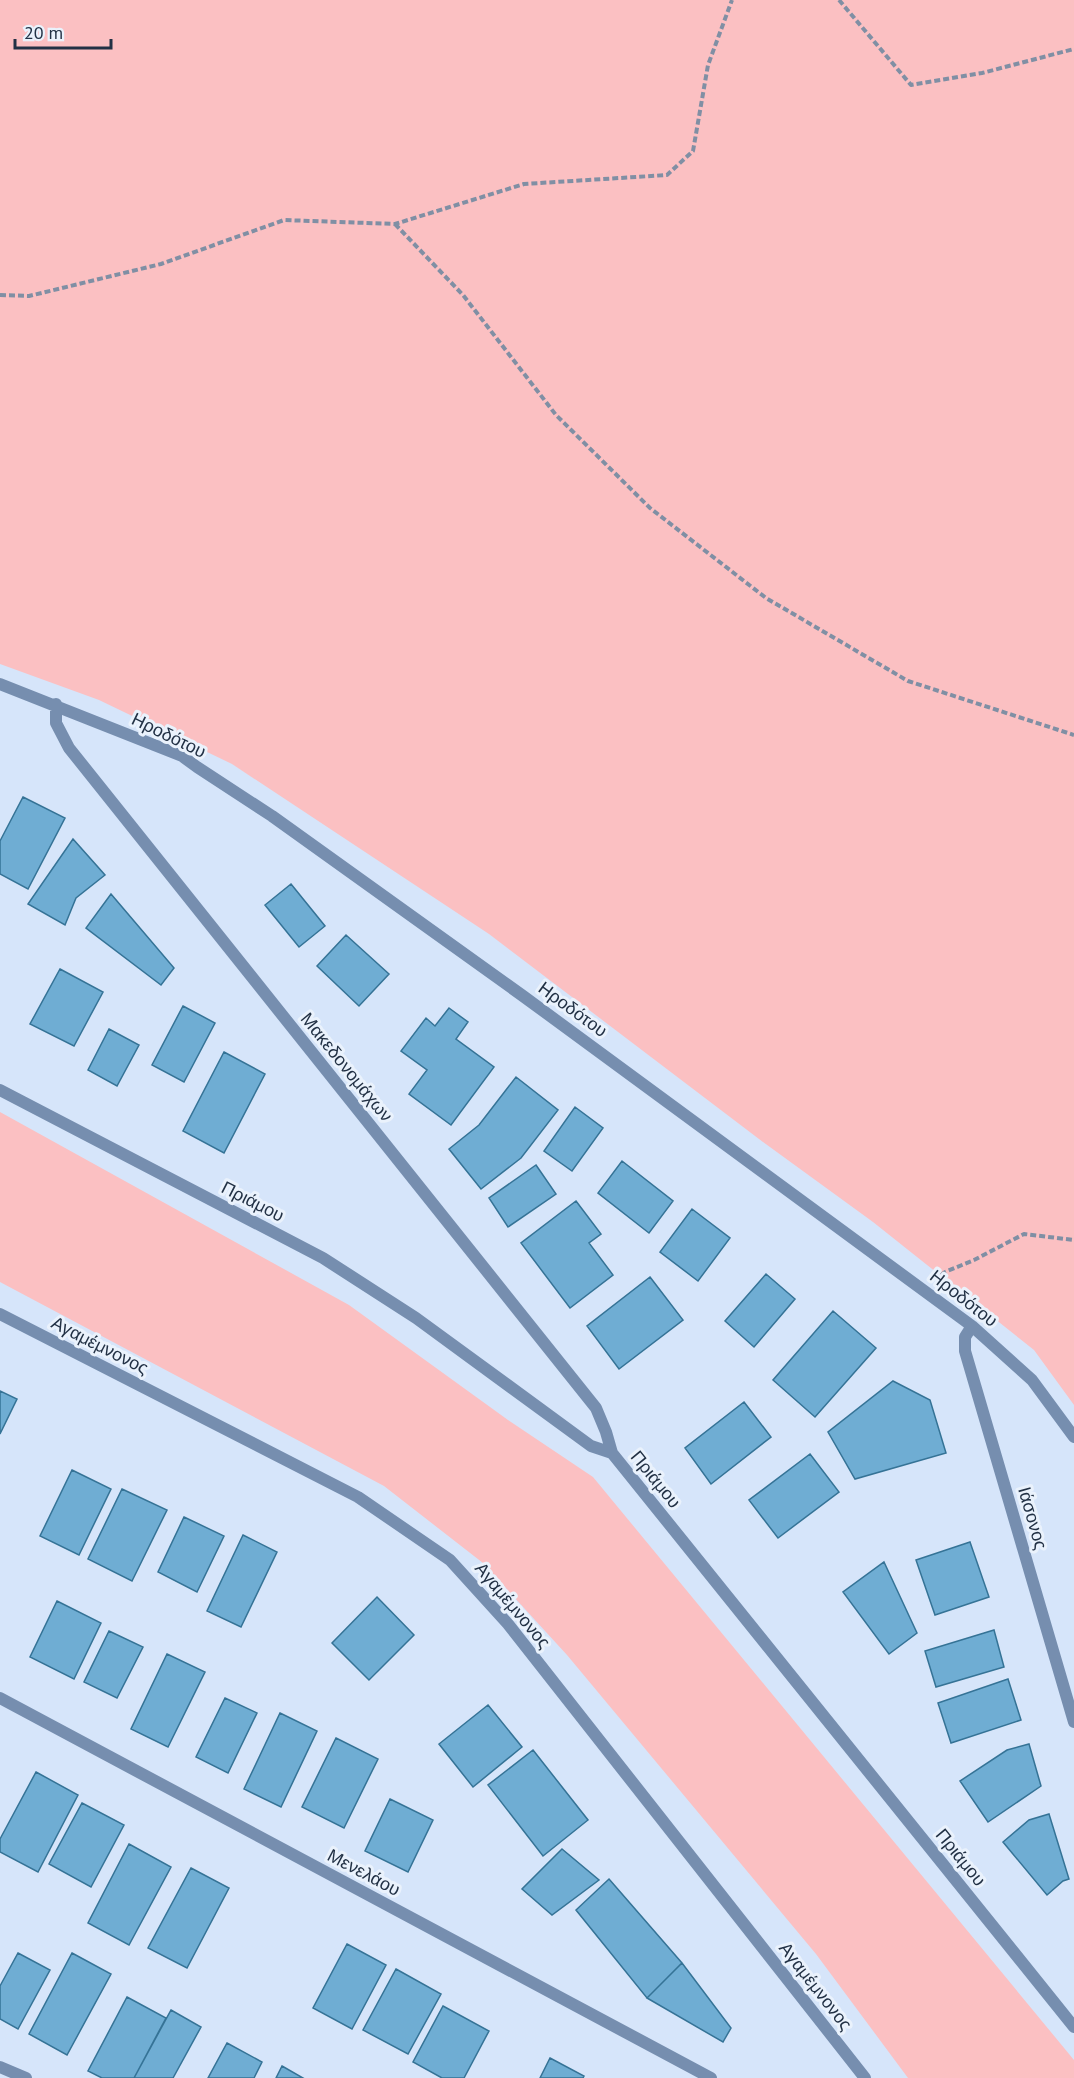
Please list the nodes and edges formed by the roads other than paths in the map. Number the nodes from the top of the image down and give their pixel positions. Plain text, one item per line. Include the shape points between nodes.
1 (0, 684) edge
2 (56, 704) junction
3 (0, 1090) edge
4 (0, 1314) edge
5 (972, 1326) junction
6 (1074, 1437) edge
7 (612, 1453) junction
8 (0, 1698) edge
9 (1074, 1722) edge
10 (1074, 2027) edge
11 (0, 2067) edge
12 (26, 2078) edge
13 (711, 2078) edge
14 (865, 2078) edge

1 - 2 street, Ηροδότου
2 - 5 street, Ηροδότου via 182,756 253,804 533,1003
2 - 7 street, Μακεδονομάχων via 56,723 69,748 596,1408
3 - 7 street, Πριάμου via 323,1258 416,1318 591,1446
4 - 14 street, Αγαμέμνονος via 358,1497 450,1560 508,1624
5 - 6 street, Ηροδότου via 1032,1380
5 - 9 street, Ιάσονος via 965,1337 965,1351
7 - 10 street, Πριάμου
8 - 13 street, Μενελάου
11 - 12 street

